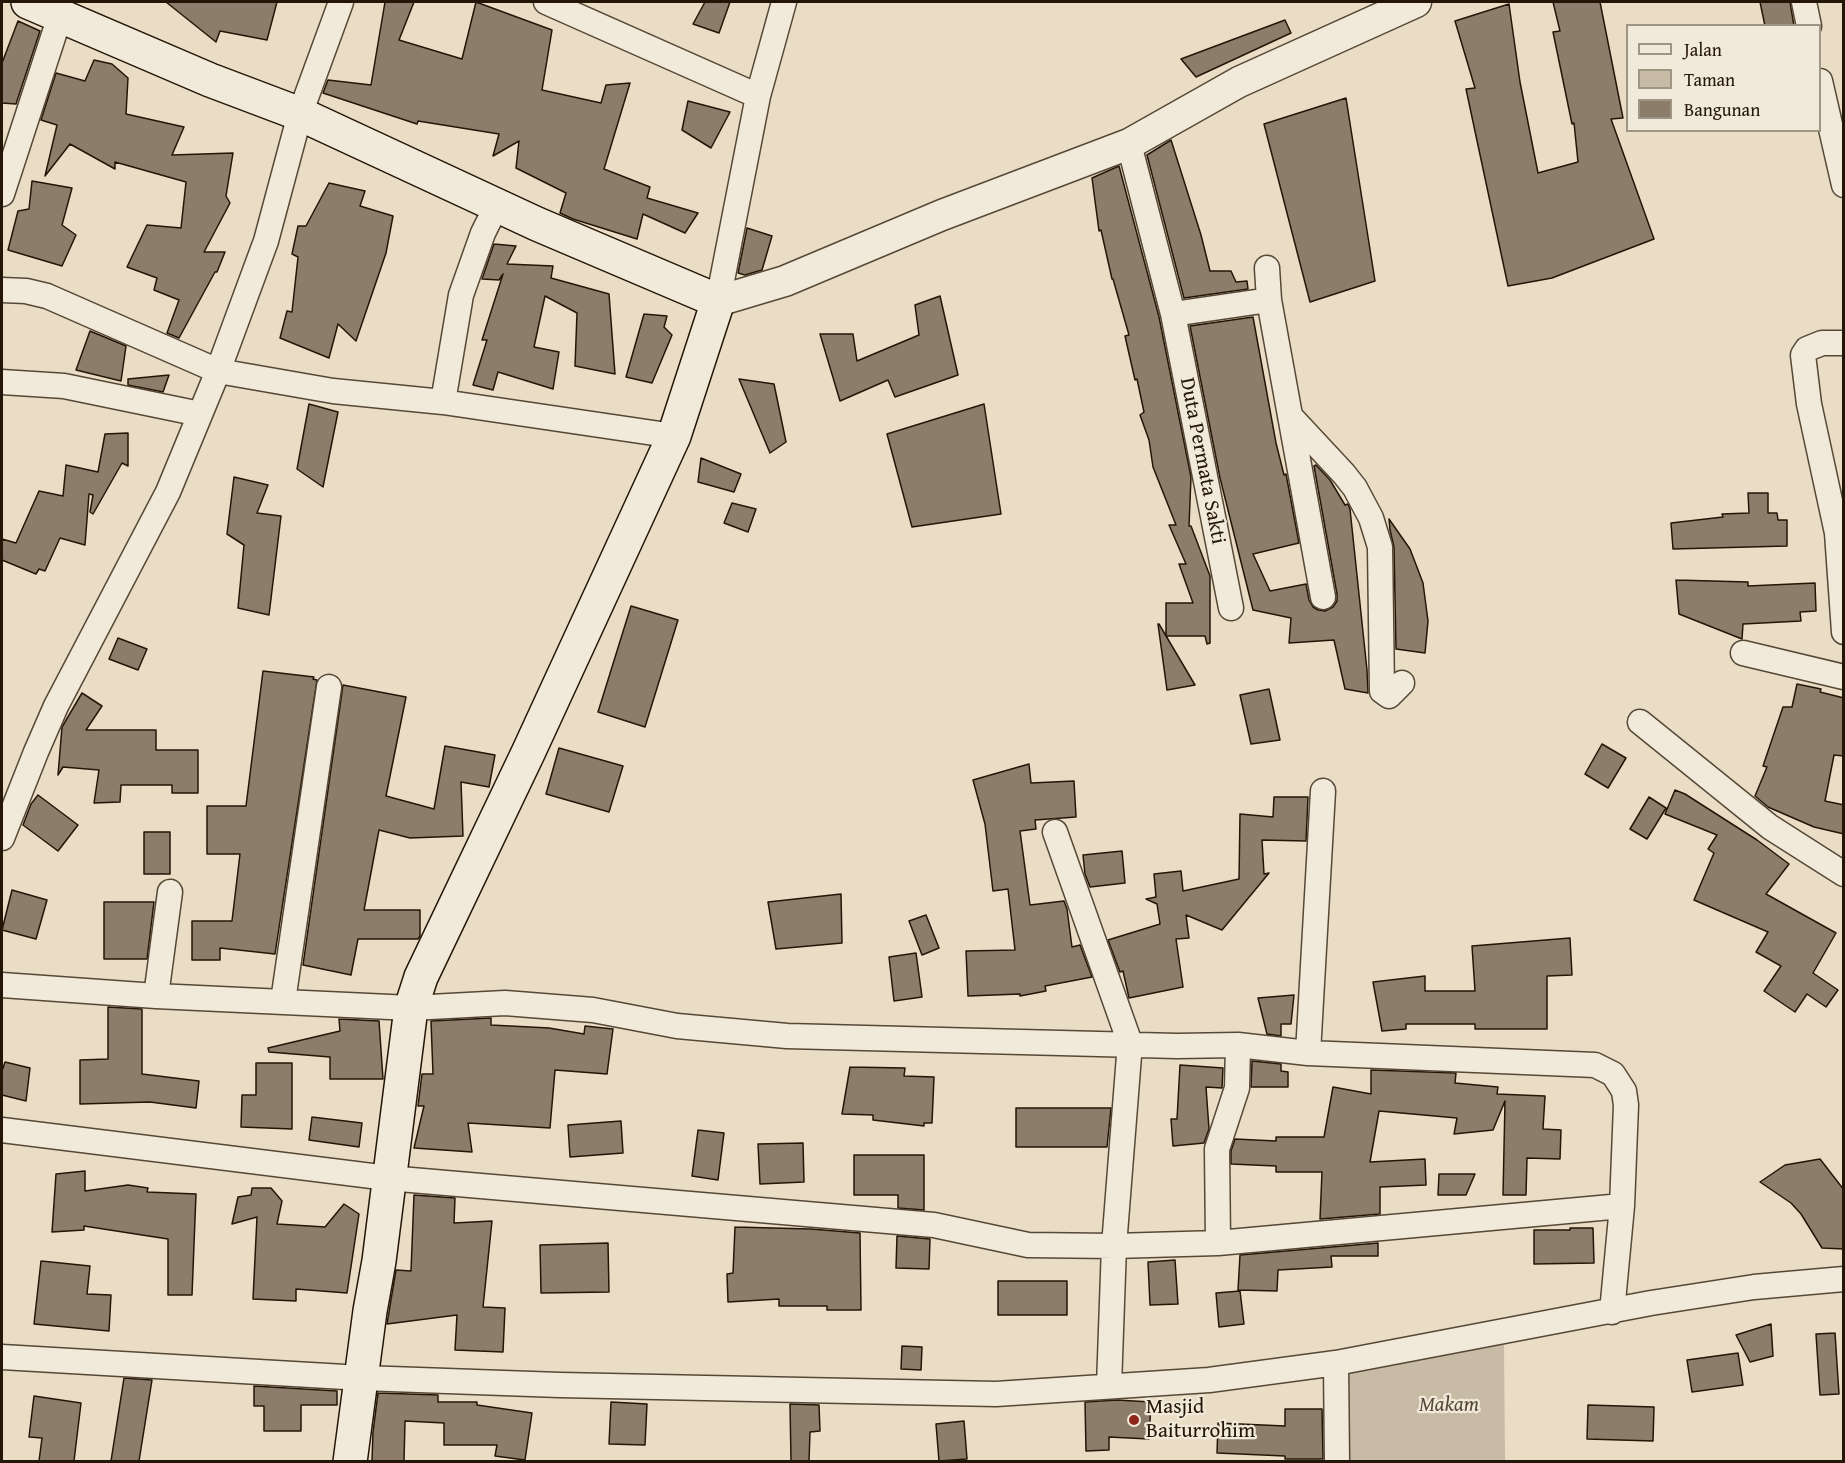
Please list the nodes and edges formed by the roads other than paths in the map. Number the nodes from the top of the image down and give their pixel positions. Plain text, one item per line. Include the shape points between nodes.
1 (27, 2) edge
2 (341, 2) edge
3 (546, 2) edge
4 (784, 2) edge
5 (1416, 2) edge
6 (1804, 2) edge
7 (60, 16) junction
8 (1809, 24) edge
9 (1821, 85) edge
10 (758, 96) junction
11 (300, 114) junction
12 (1129, 144) junction
13 (1844, 185) edge
14 (2, 194) edge
15 (497, 205) junction
16 (1268, 268) dead end
17 (2, 290) edge
18 (1269, 300) junction
19 (718, 301) junction
20 (1173, 315) junction
21 (1844, 343) edge
22 (218, 371) junction
23 (2, 382) edge
24 (443, 402) junction
25 (200, 414) junction
26 (1290, 416) junction
27 (674, 436) junction
28 (1323, 597) dead end
29 (1231, 608) dead end
30 (1844, 632) edge
31 (1743, 652) dead end
32 (1844, 677) edge
33 (1401, 683) dead end
34 (328, 687) dead end
35 (1640, 722) dead end
36 (1323, 790) dead end
37 (1054, 832) dead end
38 (2, 838) edge
39 (1844, 874) edge
40 (170, 892) dead end
41 (2, 985) edge
42 (156, 996) junction
43 (283, 1001) junction
44 (411, 1008) junction
45 (1130, 1043) junction
46 (1238, 1045) junction
47 (1308, 1053) junction
48 (2, 1130) edge
49 (388, 1178) junction
50 (1622, 1206) junction
51 (1218, 1243) junction
52 (1114, 1246) junction
53 (1844, 1278) edge
54 (1612, 1312) junction
55 (2, 1357) edge
56 (1336, 1363) junction
57 (362, 1378) junction
58 (1109, 1386) junction
59 (350, 1461) edge
60 (1337, 1461) edge

1 - 7 main road
2 - 11 street
3 - 10 street
4 - 10 street
5 - 12 street via 1239,82
6 - 8 street
7 - 11 main road
7 - 14 street
9 - 13 street
10 - 19 street
11 - 15 main road
11 - 22 street via 266,242
12 - 19 street via 942,215 785,281
12 - 20 street, Duta Permata Sakti
15 - 19 main road
15 - 24 street via 461,295
16 - 18 street
17 - 22 street via 47,296
18 - 20 street
18 - 26 street
19 - 27 main road
20 - 29 street, Duta Permata Sakti
21 - 30 street via 1822,343 1803,355 1809,404 1837,533
22 - 24 street via 333,391
22 - 25 street
23 - 25 street via 64,386
24 - 27 street
25 - 38 street via 168,492 56,706
26 - 28 street
26 - 33 street via 1349,481 1371,518 1380,547 1382,692 1389,696
27 - 44 main road via 421,977
31 - 32 street
34 - 43 street
35 - 39 street via 1770,827
36 - 47 street
37 - 45 street
40 - 42 street
41 - 42 street
42 - 43 street
43 - 44 street
44 - 45 street via 505,1003 593,1010 677,1026 787,1036
44 - 49 main road
45 - 46 street
45 - 52 street
46 - 47 street
46 - 51 street via 1237,1088 1217,1149
47 - 50 street via 1595,1065 1613,1074 1624,1091
48 - 49 street
49 - 52 street via 934,1225 1028,1245
49 - 57 main road
50 - 51 street
50 - 54 street
51 - 52 street
52 - 58 street
53 - 54 street via 1754,1287
54 - 56 street
55 - 57 street
56 - 58 street via 1209,1380
56 - 60 street
57 - 58 street via 996,1394
57 - 59 main road

